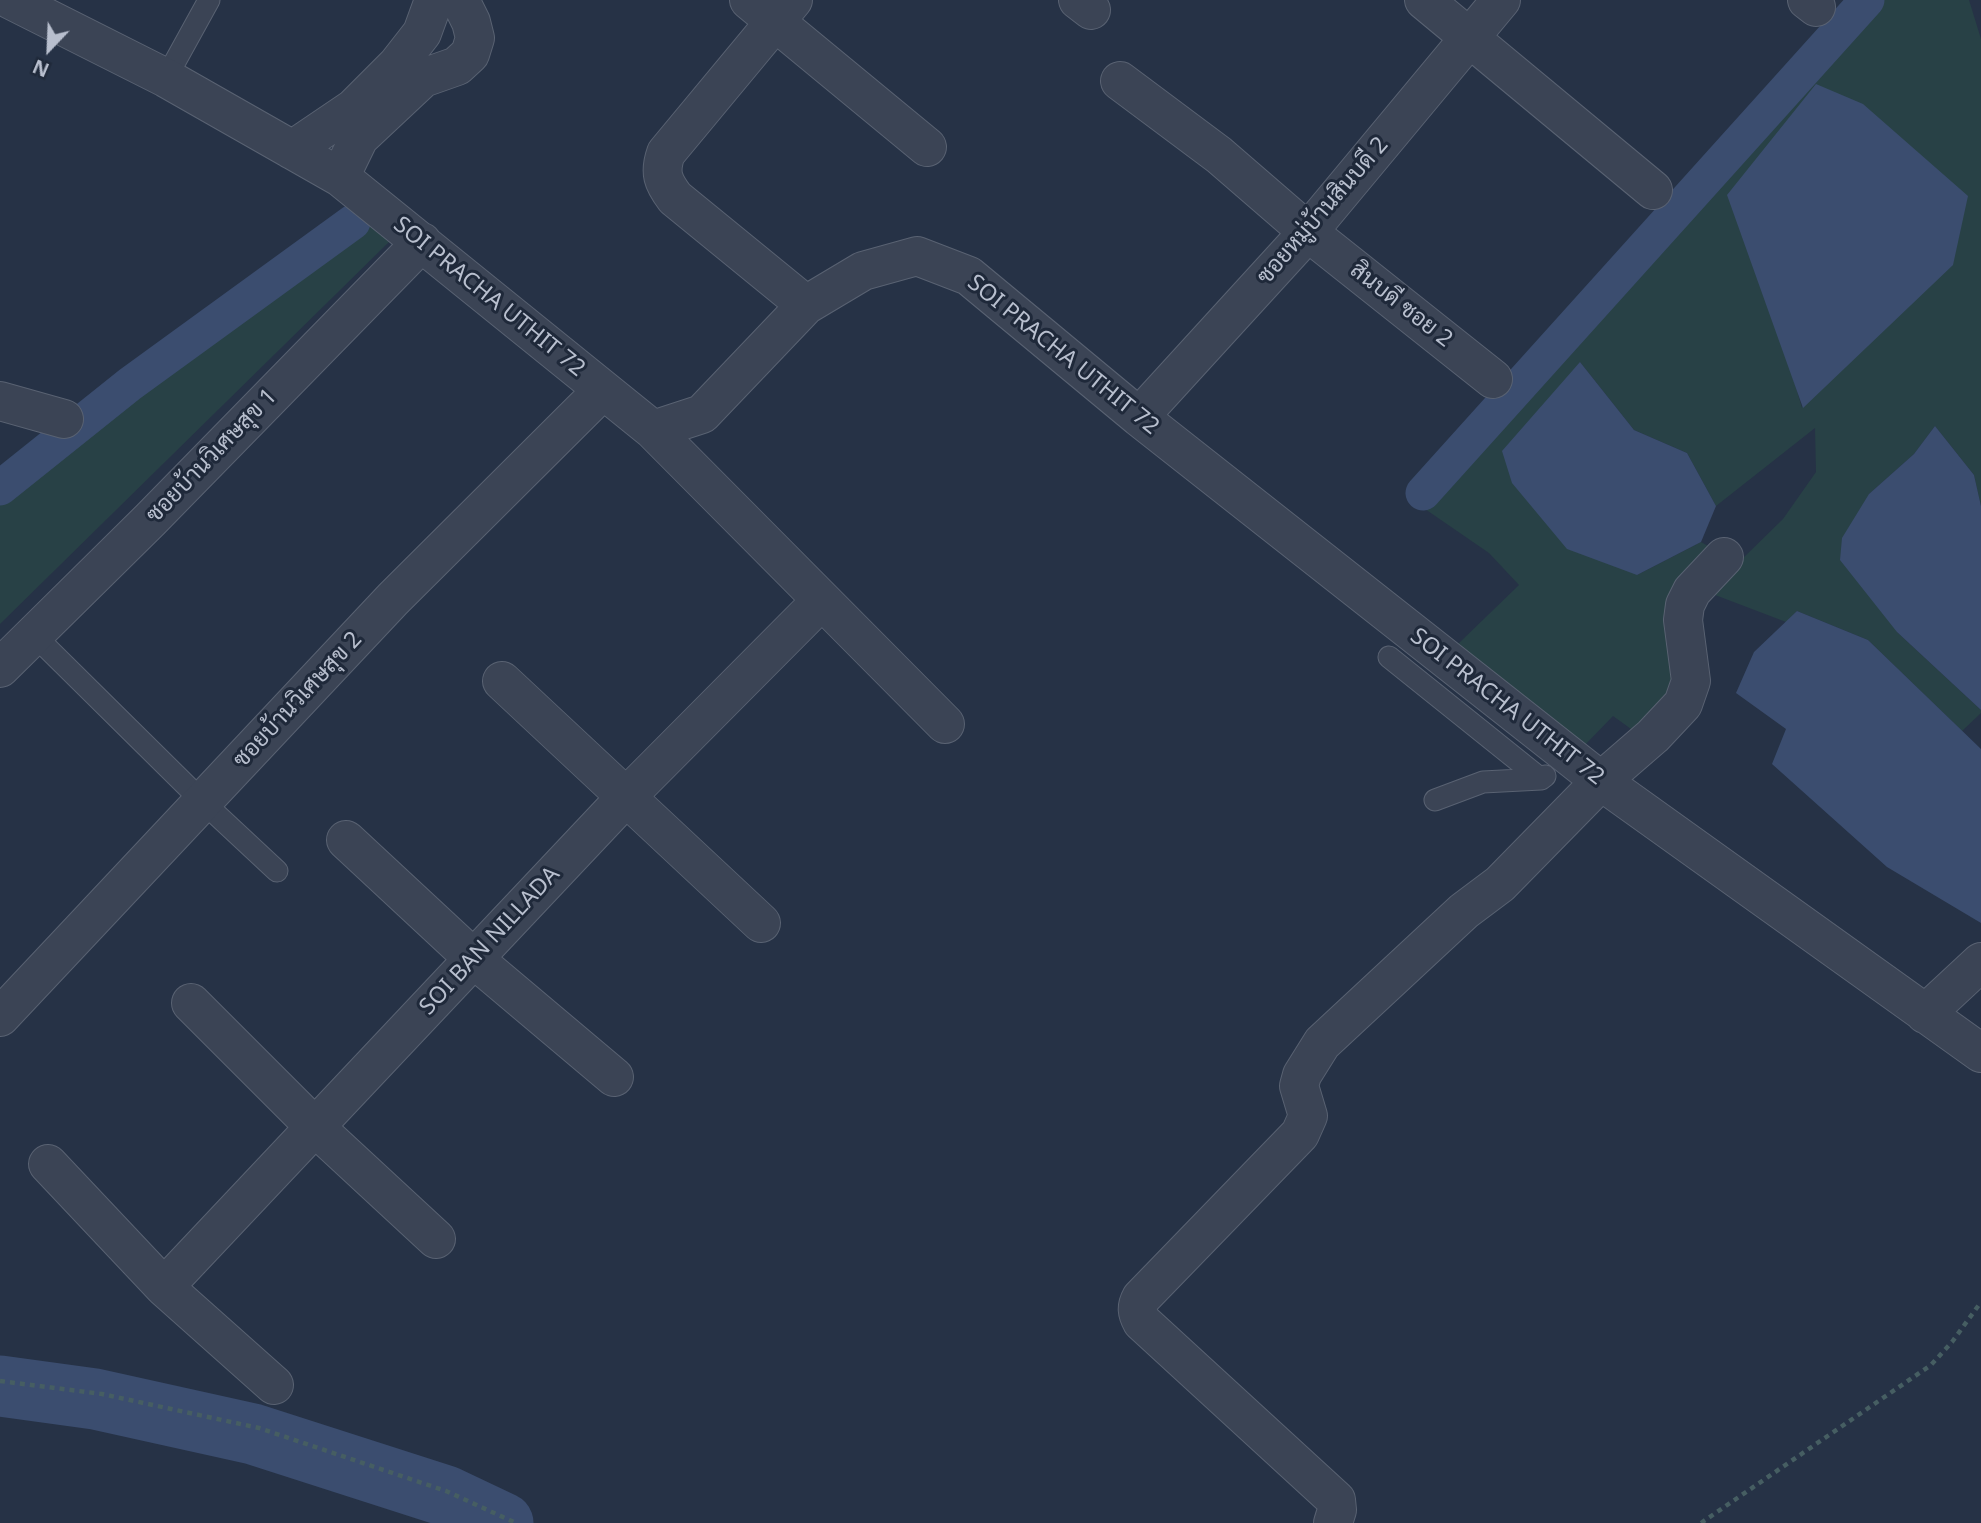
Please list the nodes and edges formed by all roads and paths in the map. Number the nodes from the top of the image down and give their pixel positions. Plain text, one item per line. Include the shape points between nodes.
1 (11, 0) edge
2 (209, 0) edge
3 (434, 0) edge
4 (460, 0) edge
5 (1424, 0) edge
6 (1501, 0) edge
7 (773, 7) edge
8 (1470, 38) junction
9 (166, 78) junction
10 (1120, 81) dead end
11 (927, 147) dead end
12 (292, 150) junction
13 (340, 177) junction
14 (1653, 190) dead end
15 (1308, 232) junction
16 (422, 242) junction
17 (806, 305) junction
18 (1493, 379) dead end
19 (603, 390) junction
20 (0, 401) edge
21 (1139, 418) junction
22 (64, 419) dead end
23 (653, 430) junction
24 (1724, 557) dead end
25 (821, 601) junction
26 (34, 635) junction
27 (1389, 657) dead end
28 (0, 668) edge
29 (502, 681) dead end
30 (945, 724) dead end
31 (1555, 768) junction
32 (1601, 781) junction
33 (627, 796) junction
34 (1435, 800) dead end
35 (203, 802) junction
36 (346, 840) dead end
37 (277, 871) dead end
38 (761, 923) dead end
39 (474, 959) junction
40 (1981, 962) edge
41 (191, 1003) dead end
42 (1925, 1014) junction
43 (0, 1017) edge
44 (1981, 1053) edge
45 (614, 1077) dead end
46 (315, 1127) junction
47 (48, 1164) dead end
48 (436, 1239) dead end
49 (164, 1286) junction
50 (1981, 1302) edge
51 (0, 1381) edge
52 (274, 1385) dead end
53 (516, 1523) edge
54 (1333, 1523) edge
55 (1701, 1523) edge

1 - 9 street, SOI PRACHA UTHIT 72
2 - 9 lane
3 - 12 street via 422,33 397,65 354,108
4 - 13 street via 475,37 470,54 457,66 423,78 359,138
5 - 8 street
6 - 8 street, ซอยหมู่บ้านสินบดี 2
7 - 11 street
7 - 17 street via 666,153 661,168 663,181 675,198
8 - 14 street
8 - 15 street, ซอยหมู่บ้านสินบดี 2
9 - 12 street, SOI PRACHA UTHIT 72
10 - 15 street, สินบดี ซอย 2 via 1219,155
12 - 13 street, SOI PRACHA UTHIT 72
13 - 16 street, SOI PRACHA UTHIT 72
15 - 18 street, สินบดี ซอย 2
15 - 21 street, ซอยหมู่บ้านสินบดี 2
16 - 19 street, SOI PRACHA UTHIT 72
16 - 26 street, ซอยบ้านวิเศษสุข 1
17 - 21 street, SOI PRACHA UTHIT 72 via 863,271 917,256 969,275
17 - 23 street, SOI PRACHA UTHIT 72 via 702,414
19 - 23 street, SOI PRACHA UTHIT 72
19 - 35 street, ซอยบ้านวิเศษสุข 2 via 393,599
20 - 22 street
21 - 31 street, SOI PRACHA UTHIT 72
23 - 25 street
24 - 32 street via 1685,605 1691,681 1682,704
25 - 30 street
25 - 33 street, SOI BAN NILLADA
26 - 28 street, ซอยบ้านวิเศษสุข 1
26 - 35 lane
27 - 31 lane
29 - 33 street
31 - 32 street, SOI PRACHA UTHIT 72
31 - 34 lane via 1483,782
32 - 42 street, SOI PRACHA UTHIT 72
32 - 54 street via 1500,884 1464,911 1322,1043 1299,1086 1308,1116 1300,1134 1138,1304 1142,1322 1336,1500
33 - 38 street
33 - 39 street, SOI BAN NILLADA
35 - 37 lane
35 - 43 street, ซอยบ้านวิเศษสุข 2
36 - 39 street
39 - 45 street
39 - 46 street, SOI BAN NILLADA
40 - 42 street
41 - 46 street
42 - 44 street, SOI PRACHA UTHIT 72
46 - 48 street
46 - 49 street, SOI BAN NILLADA
47 - 49 street
49 - 52 street
50 - 55 path via 1931,1365
51 - 53 path via 102,1394 259,1428 446,1490

